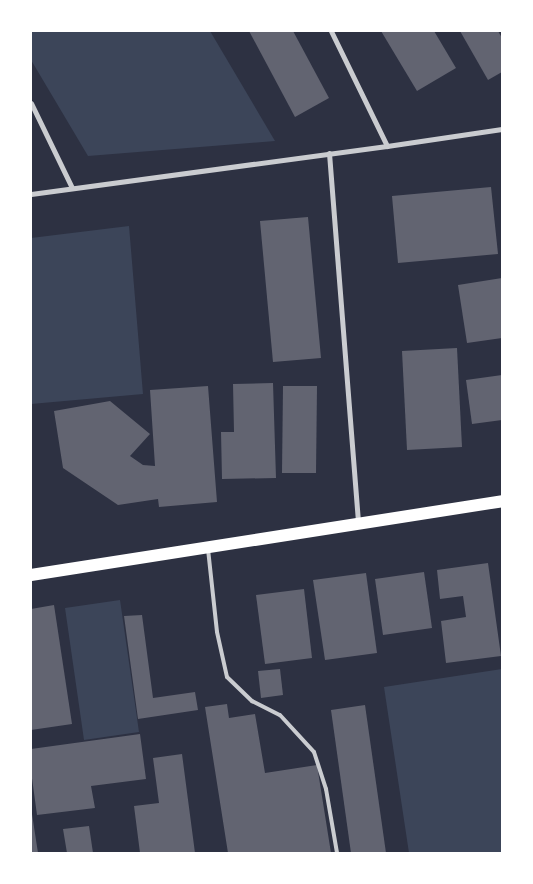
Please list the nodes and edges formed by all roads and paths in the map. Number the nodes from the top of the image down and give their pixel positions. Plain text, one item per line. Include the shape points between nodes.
1 (331, 31) edge
2 (31, 103) edge
3 (502, 129) edge
4 (387, 146) junction
5 (329, 153) junction
6 (72, 188) junction
7 (31, 194) edge
8 (502, 501) edge
9 (358, 522) junction
10 (208, 547) junction
11 (31, 575) edge
12 (337, 853) edge

1 - 4 street
2 - 6 street
3 - 4 street
4 - 5 street
5 - 6 street
5 - 9 street
6 - 7 street
8 - 9 main road
9 - 10 main road
10 - 11 main road
10 - 12 lane via 217,632 227,677 252,701 280,715 314,752 326,789

